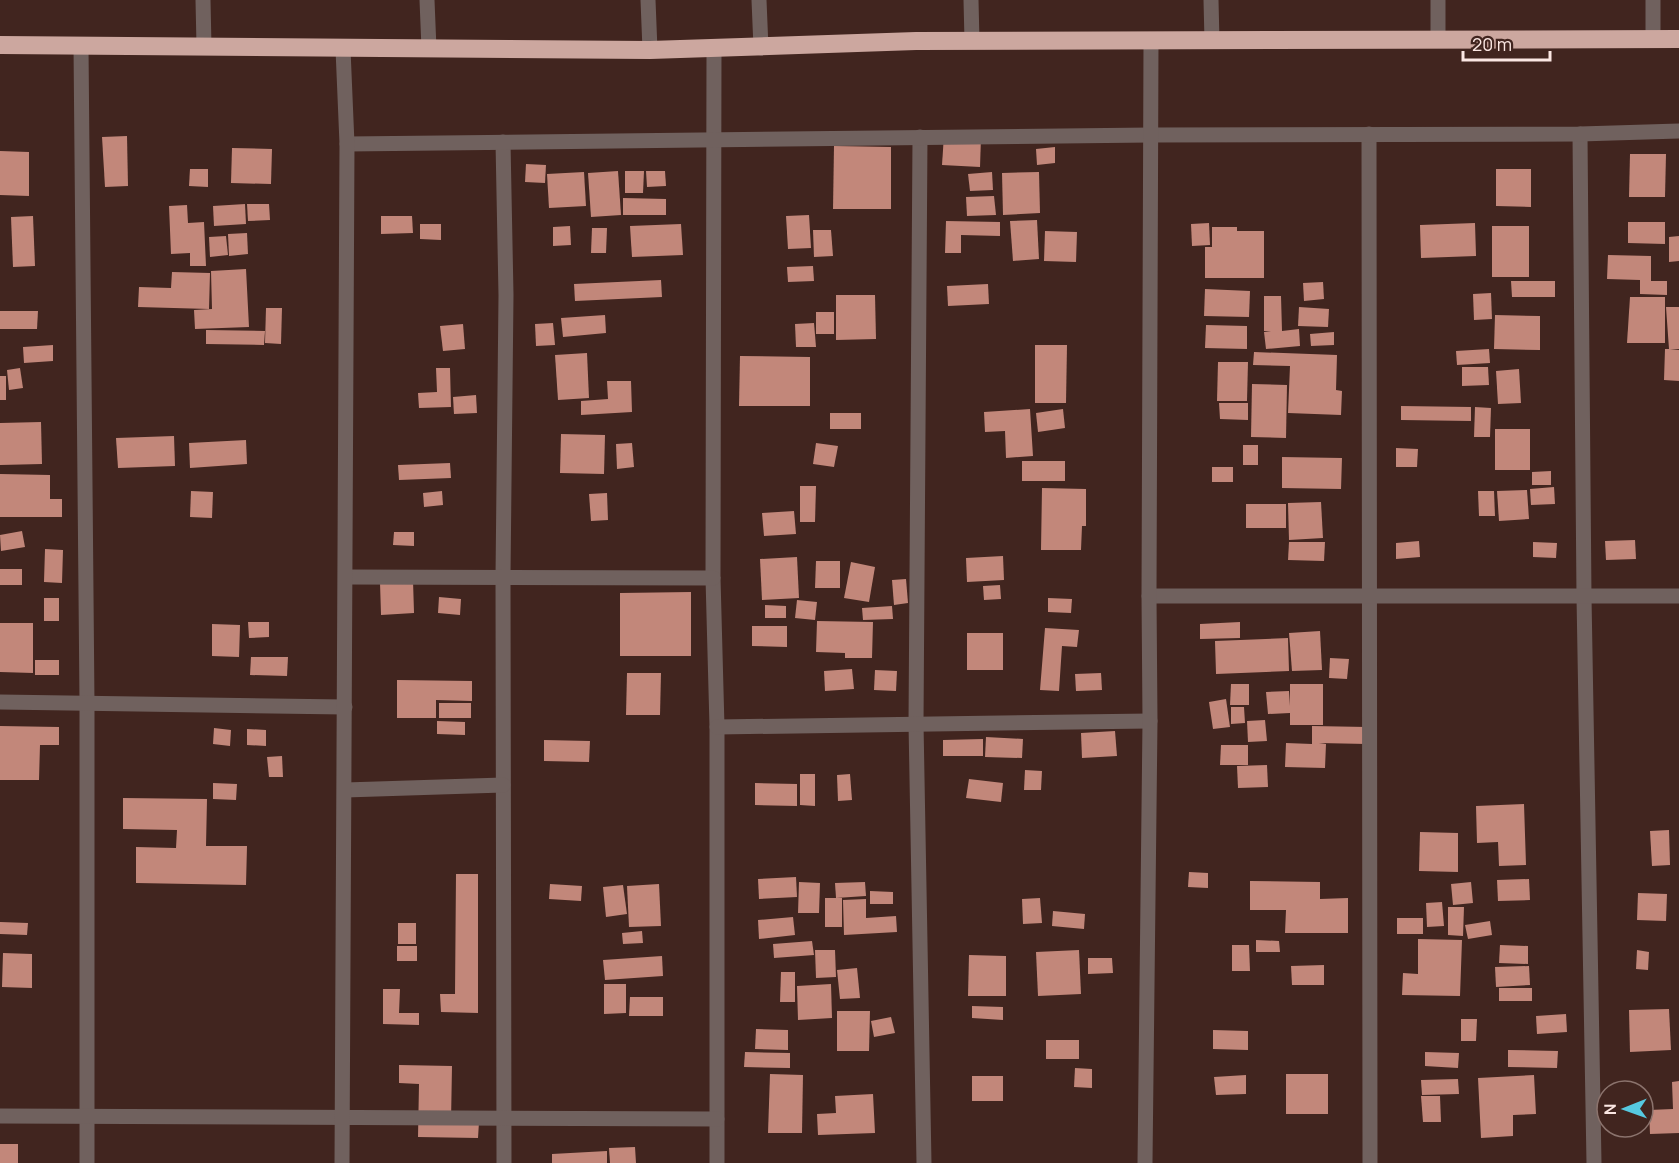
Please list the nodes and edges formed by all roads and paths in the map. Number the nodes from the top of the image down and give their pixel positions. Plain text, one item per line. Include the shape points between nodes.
1 (203, 0) edge
2 (427, 0) edge
3 (648, 0) edge
4 (759, 0) edge
5 (971, 0) edge
6 (1211, 0) edge
7 (1438, 0) edge
8 (1653, 0) edge
9 (1653, 39) junction
10 (1679, 39) edge
11 (1438, 40) junction
12 (972, 41) junction
13 (1152, 41) junction
14 (1212, 41) junction
15 (0, 45) edge
16 (81, 46) junction
17 (204, 46) junction
18 (714, 48) junction
19 (761, 48) junction
20 (343, 49) junction
21 (429, 49) junction
22 (650, 50) junction
23 (1679, 131) edge
24 (1369, 134) junction
25 (1580, 134) junction
26 (1151, 135) junction
27 (920, 137) junction
28 (713, 138) junction
29 (503, 142) junction
30 (348, 144) junction
31 (346, 577) junction
32 (503, 577) junction
33 (713, 578) junction
34 (1149, 596) junction
35 (1679, 596) edge
36 (1368, 597) junction
37 (1584, 597) junction
38 (0, 702) edge
39 (87, 703) junction
40 (345, 707) junction
41 (1150, 721) junction
42 (916, 723) junction
43 (717, 727) junction
44 (503, 785) junction
45 (345, 790) junction
46 (0, 1116) edge
47 (87, 1118) junction
48 (342, 1119) junction
49 (503, 1119) junction
50 (717, 1119) junction
51 (87, 1163) edge
52 (342, 1163) edge
53 (504, 1163) edge
54 (717, 1163) edge
55 (924, 1163) edge
56 (1145, 1163) edge
57 (1370, 1163) edge
58 (1594, 1163) edge

1 - 17 street
2 - 21 street
3 - 22 street
4 - 19 street
5 - 12 street
6 - 14 street
7 - 11 street
8 - 9 street
9 - 10 highway
9 - 11 highway
11 - 14 highway
12 - 13 highway
12 - 19 highway
13 - 14 highway
13 - 26 street
15 - 16 highway
16 - 17 highway
16 - 39 street
17 - 20 highway
18 - 19 highway
18 - 22 highway
18 - 28 street
20 - 21 highway
20 - 30 street
21 - 22 highway
23 - 25 street
24 - 25 street
24 - 26 street
24 - 36 street
25 - 37 street
26 - 27 street
26 - 34 street
27 - 28 street
27 - 42 street
28 - 29 street
28 - 33 street
29 - 30 street
29 - 32 street
30 - 31 street
31 - 32 street
31 - 40 street
32 - 33 street
32 - 44 street
33 - 43 street
34 - 36 street
34 - 41 street
35 - 37 street
36 - 37 street
36 - 57 street
37 - 58 street
38 - 39 street
39 - 40 street
39 - 47 street
40 - 45 street
41 - 42 street
41 - 56 street
42 - 43 street
42 - 55 street
43 - 50 street
44 - 45 street
44 - 49 street
45 - 48 street
46 - 47 street
47 - 48 street
47 - 51 street
48 - 49 street
48 - 52 street
49 - 50 street
49 - 53 street
50 - 54 street

